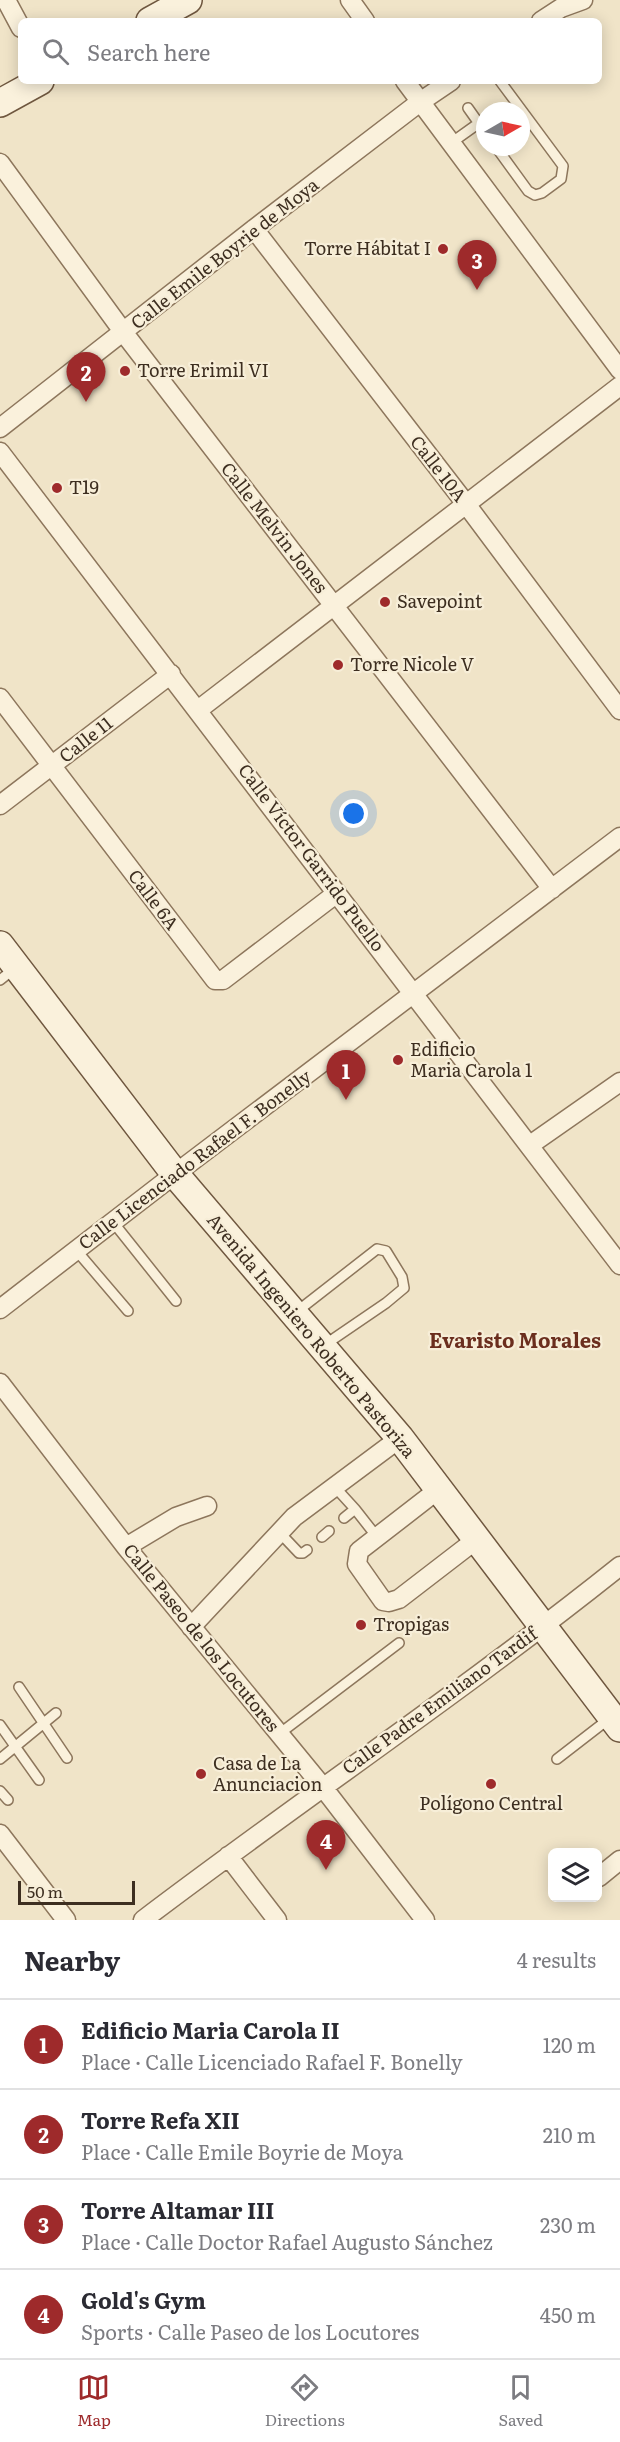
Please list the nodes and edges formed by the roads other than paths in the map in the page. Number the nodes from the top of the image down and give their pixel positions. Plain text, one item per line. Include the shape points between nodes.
1 (6, 0) edge
2 (188, 0) edge
3 (350, 0) edge
4 (583, 0) edge
5 (155, 18) edge
6 (363, 18) edge
7 (546, 18) edge
8 (18, 22) edge
9 (35, 84) edge
10 (407, 84) edge
11 (447, 84) edge
12 (502, 84) edge
13 (420, 102) junction
14 (516, 102) edge
15 (0, 103) edge
16 (468, 108) dead end
17 (476, 119) edge
18 (530, 121) edge
19 (476, 125) edge
20 (451, 143) junction
21 (502, 156) edge
22 (0, 163) edge
23 (254, 229) junction
24 (124, 333) junction
25 (620, 370) edge
26 (620, 386) edge
27 (0, 428) edge
28 (0, 452) edge
29 (466, 504) junction
30 (334, 606) junction
31 (171, 674) junction
32 (0, 698) edge
33 (198, 710) junction
34 (620, 710) edge
35 (53, 766) junction
36 (0, 805) edge
37 (620, 837) edge
38 (552, 889) junction
39 (337, 893) junction
40 (0, 945) edge
41 (8, 973) edge
42 (414, 994) junction
43 (620, 1082) edge
44 (530, 1145) junction
45 (175, 1174) junction
46 (113, 1222) junction
47 (76, 1250) junction
48 (620, 1265) edge
49 (176, 1301) dead end
50 (0, 1310) edge
51 (128, 1311) dead end
52 (293, 1315) junction
53 (321, 1347) junction
54 (0, 1383) edge
55 (400, 1438) junction
56 (334, 1486) junction
57 (439, 1489) junction
58 (207, 1506) dead end
59 (355, 1509) junction
60 (344, 1518) dead end
61 (280, 1533) junction
62 (377, 1537) junction
63 (477, 1539) junction
64 (126, 1547) junction
65 (307, 1550) dead end
66 (620, 1566) edge
67 (191, 1627) junction
68 (544, 1627) junction
69 (399, 1643) dead end
70 (19, 1687) dead end
71 (56, 1713) dead end
72 (616, 1722) edge
73 (43, 1724) junction
74 (0, 1725) edge
75 (279, 1734) junction
76 (16, 1746) junction
77 (67, 1758) dead end
78 (0, 1759) edge
79 (557, 1759) dead end
80 (39, 1780) dead end
81 (322, 1786) junction
82 (0, 1791) edge
83 (8, 1800) dead end
84 (0, 1833) edge
85 (228, 1856) junction
86 (620, 1860) edge
87 (602, 1874) edge
88 (66, 1920) edge
89 (143, 1920) edge
90 (277, 1920) edge
91 (425, 1920) edge

1 - 8 street
2 - 5 street
3 - 6 street
4 - 7 street
9 - 15 street
10 - 13 street
11 - 13 street, Calle Emile Boyrie de Moya
12 - 14 lane
13 - 20 street
13 - 23 street, Calle Emile Boyrie de Moya
16 - 17 lane
18 - 21 lane via 563,166 561,178 535,195 528,192
19 - 20 lane
20 - 25 street
22 - 24 street, Calle Melvin Jones
23 - 24 street, Calle Emile Boyrie de Moya
23 - 29 street, Calle 10A
24 - 27 street, Calle Emile Boyrie de Moya
24 - 30 street, Calle Melvin Jones
26 - 29 street
28 - 31 street, Calle Víctor Garrido Puello
29 - 30 street
29 - 34 street, Calle 10A
30 - 33 street
30 - 38 street, Calle Melvin Jones
31 - 33 street, Calle Víctor Garrido Puello
31 - 35 street, Calle 11
32 - 35 street, Calle 6A
33 - 39 street, Calle Víctor Garrido Puello
35 - 36 street, Calle 11
35 - 39 street, Calle 6A via 215,980 223,980
37 - 38 street, Calle Licenciado Rafael F. Bonelly
38 - 42 street, Calle Licenciado Rafael F. Bonelly
39 - 42 street, Calle Víctor Garrido Puello
40 - 41 street, Avenida Ingeniero Roberto Pastoriza
41 - 45 street, Avenida Ingeniero Roberto Pastoriza
42 - 44 street, Calle Víctor Garrido Puello
42 - 45 street, Calle Licenciado Rafael F. Bonelly
43 - 44 street
44 - 48 street, Calle Víctor Garrido Puello
45 - 46 street, Calle Licenciado Rafael F. Bonelly
45 - 52 street, Avenida Ingeniero Roberto Pastoriza
46 - 47 street, Calle Licenciado Rafael F. Bonelly
46 - 49 lane
47 - 50 street, Calle Licenciado Rafael F. Bonelly
47 - 51 lane
52 - 53 street, Avenida Ingeniero Roberto Pastoriza
52 - 53 lane via 377,1249 386,1251 402,1277 404,1288
53 - 55 street, Avenida Ingeniero Roberto Pastoriza
54 - 64 street, Calle Paseo de los Locutores
55 - 56 street
55 - 57 street, Avenida Ingeniero Roberto Pastoriza
56 - 59 lane
56 - 61 street
57 - 62 street
57 - 63 street, Avenida Ingeniero Roberto Pastoriza
58 - 64 street via 176,1517
59 - 60 lane
59 - 62 lane
61 - 65 lane via 299,1552
61 - 67 street
62 - 63 street via 359,1551 357,1564 383,1601 389,1602 399,1599
63 - 68 street, Avenida Ingeniero Roberto Pastoriza
64 - 67 street, Calle Paseo de los Locutores
66 - 68 street, Calle Padre Emiliano Tardif
67 - 75 street, Calle Paseo de los Locutores
68 - 72 street, Avenida Ingeniero Roberto Pastoriza
68 - 81 street, Calle Padre Emiliano Tardif
69 - 75 lane
70 - 73 lane
71 - 73 lane
72 - 79 lane
73 - 76 lane
73 - 77 lane
74 - 76 lane
75 - 81 street, Calle Paseo de los Locutores
76 - 78 lane
76 - 80 lane
81 - 85 street, Calle Padre Emiliano Tardif
81 - 91 street, Calle Paseo de los Locutores
82 - 83 lane
84 - 88 street
85 - 89 street, Calle Padre Emiliano Tardif
85 - 90 street
86 - 87 street

